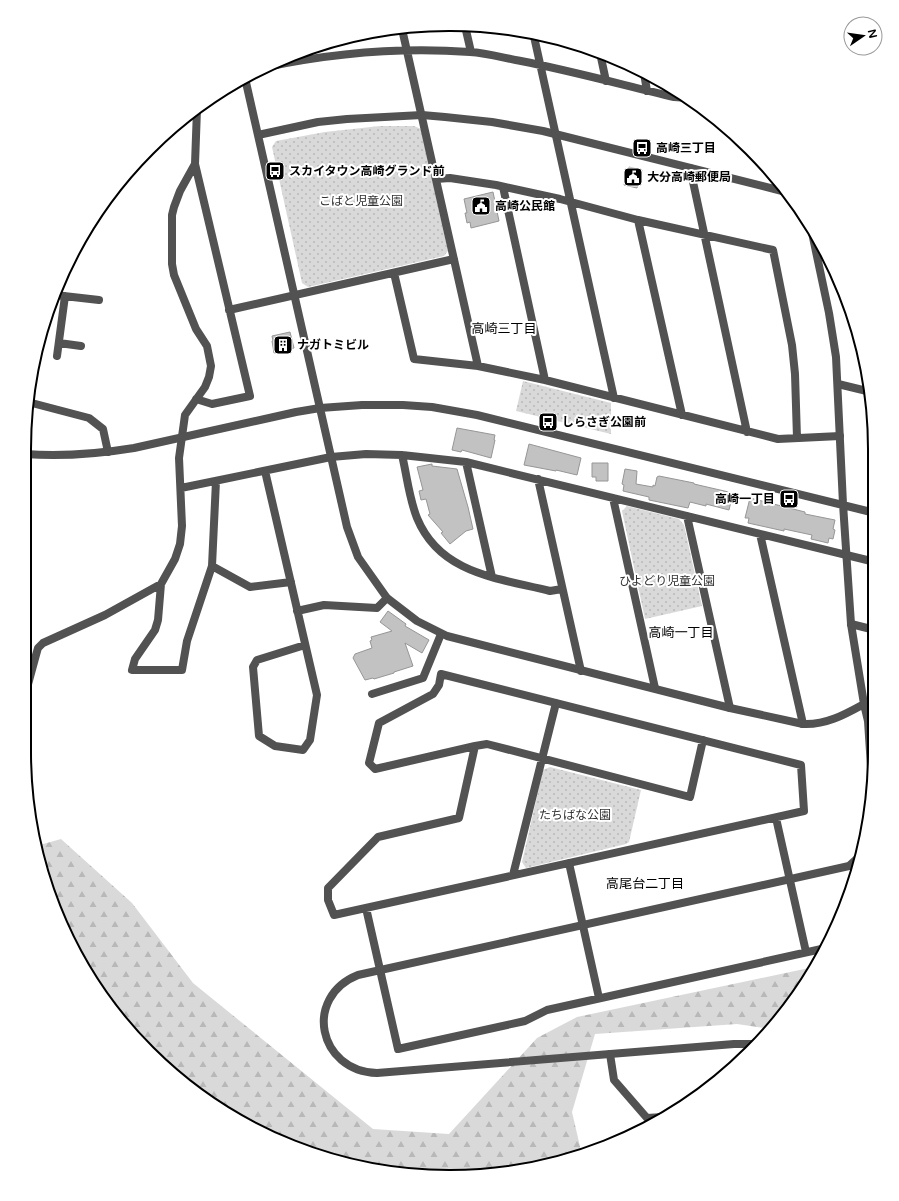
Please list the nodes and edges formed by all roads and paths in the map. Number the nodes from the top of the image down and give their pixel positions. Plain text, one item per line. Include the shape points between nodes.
1 (466, 32) edge
2 (403, 34) edge
3 (535, 40) edge
4 (407, 51) junction
5 (471, 52) junction
6 (310, 55) edge
7 (601, 60) edge
8 (540, 65) junction
9 (645, 79) edge
10 (606, 81) junction
11 (246, 84) edge
12 (647, 91) junction
13 (674, 97) edge
14 (197, 116) edge
15 (422, 116) junction
16 (555, 134) junction
17 (258, 135) junction
18 (195, 164) junction
19 (690, 168) junction
20 (436, 179) junction
21 (503, 187) junction
22 (778, 190) edge
23 (570, 202) junction
24 (638, 220) junction
25 (704, 235) junction
26 (815, 245) edge
27 (454, 259) junction
28 (394, 273) junction
29 (294, 295) junction
30 (60, 296) edge
31 (65, 296) junction
32 (99, 300) dead end
33 (230, 310) junction
34 (59, 343) junction
35 (81, 346) dead end
36 (57, 356) dead end
37 (478, 366) junction
38 (545, 380) junction
39 (838, 384) junction
40 (863, 390) edge
41 (614, 398) junction
42 (196, 399) junction
43 (34, 404) edge
44 (320, 408) junction
45 (682, 415) junction
46 (747, 432) junction
47 (840, 436) junction
48 (797, 438) junction
49 (108, 452) junction
50 (31, 454) edge
51 (402, 455) junction
52 (331, 457) junction
53 (466, 462) junction
54 (265, 471) junction
55 (538, 479) junction
56 (216, 481) junction
57 (181, 488) junction
58 (613, 498) junction
59 (843, 504) junction
60 (868, 511) edge
61 (687, 516) junction
62 (760, 534) junction
63 (846, 554) junction
64 (868, 560) edge
65 (212, 566) junction
66 (492, 576) junction
67 (291, 582) junction
68 (161, 584) junction
69 (562, 589) junction
70 (387, 598) junction
71 (297, 611) junction
72 (851, 624) junction
73 (868, 628) edge
74 (442, 634) junction
75 (305, 645) junction
76 (581, 671) junction
77 (31, 673) edge
78 (655, 688) junction
79 (372, 694) dead end
80 (556, 703) junction
81 (868, 704) edge
82 (730, 708) junction
83 (868, 721) edge
84 (802, 724) junction
85 (703, 740) junction
86 (475, 746) junction
87 (542, 758) junction
88 (776, 818) junction
89 (853, 862) edge
90 (569, 863) junction
91 (852, 865) edge
92 (849, 866) junction
93 (513, 876) junction
94 (790, 879) junction
95 (366, 908) junction
96 (583, 925) junction
97 (818, 950) edge
98 (806, 952) junction
99 (380, 970) junction
100 (599, 998) junction
101 (748, 1044) edge
102 (610, 1054) junction
103 (652, 1118) edge

1 - 5 street
2 - 4 street
3 - 8 street
4 - 5 street
4 - 6 street
4 - 15 street
5 - 8 street
7 - 10 street
8 - 10 street
8 - 16 street
9 - 12 street
10 - 12 street
11 - 17 street
12 - 13 street
14 - 18 street
15 - 16 street via 492,122
15 - 17 street via 318,122
15 - 20 street
16 - 19 street
16 - 23 street
17 - 29 street
18 - 33 street
18 - 42 street via 176,199 171,223 174,275 210,356 209,377
19 - 22 street
19 - 25 street
20 - 21 street via 450,178
20 - 27 street
21 - 23 street
21 - 38 street
23 - 24 street
23 - 41 street
24 - 25 street
24 - 45 street
25 - 46 street
25 - 48 street via 773,250 792,345
26 - 39 street via 829,313
27 - 28 street
27 - 37 street
28 - 29 street
28 - 37 street via 414,359
29 - 33 street
29 - 44 street
30 - 31 street
31 - 32 street
31 - 34 street
33 - 42 street via 250,396 212,404
34 - 35 street
34 - 36 street
37 - 38 street
38 - 41 street
39 - 40 street
39 - 47 street
41 - 45 street
42 - 57 street via 185,415 179,458
43 - 49 street via 88,418 103,429
44 - 49 street
44 - 52 street
44 - 59 street via 396,405 452,410
45 - 46 street
46 - 48 street via 778,439
47 - 48 street
47 - 59 street
49 - 50 street via 85,455
51 - 52 street via 366,454
51 - 53 street
51 - 66 street via 412,504 425,534 448,558 462,567
52 - 54 street
52 - 70 street via 352,544 363,566
53 - 55 street
53 - 66 street
54 - 56 street
54 - 67 street
55 - 58 street
55 - 69 street
56 - 57 street
56 - 65 street
57 - 68 street via 181,537 175,559
58 - 61 street
58 - 78 street
59 - 60 street
59 - 63 street
61 - 62 street
61 - 82 street
62 - 63 street
62 - 84 street
63 - 64 street
63 - 72 street
65 - 67 street via 250,587
65 - 68 street via 187,641 182,670 132,670 135,659 155,630
66 - 69 street via 550,591
67 - 71 street
68 - 77 street via 105,615 44,643 38,648
69 - 76 street
70 - 71 street via 377,608 324,605
70 - 74 street via 417,621
71 - 75 street
72 - 73 street
72 - 81 street
74 - 76 street
74 - 79 street via 423,678
75 - 75 street via 317,695 310,740 303,750 275,746 259,736 253,667 257,660
76 - 78 street
78 - 82 street
80 - 85 street
80 - 86 street via 441,674 439,685 433,694 379,723 369,763 375,768
80 - 87 street
81 - 83 street
81 - 84 street via 830,721 812,725
82 - 84 street
85 - 87 street via 690,797
85 - 88 street via 801,765 804,811
86 - 87 street via 487,744
86 - 95 street via 459,818 378,837 328,888 328,900 334,915
87 - 93 street
88 - 90 street
88 - 94 street
89 - 92 street
90 - 93 street
90 - 96 street
91 - 92 street
92 - 94 street
93 - 95 street
94 - 96 street
94 - 98 street
95 - 99 street
96 - 99 street
96 - 100 street
97 - 98 street
98 - 100 street
99 - 100 street via 398,1049 525,1021 547,1010
99 - 102 street via 358,975 342,984 330,1000 324,1018 326,1038 336,1056 360,1071 377,1073
101 - 102 street
102 - 103 street via 614,1080 647,1118

